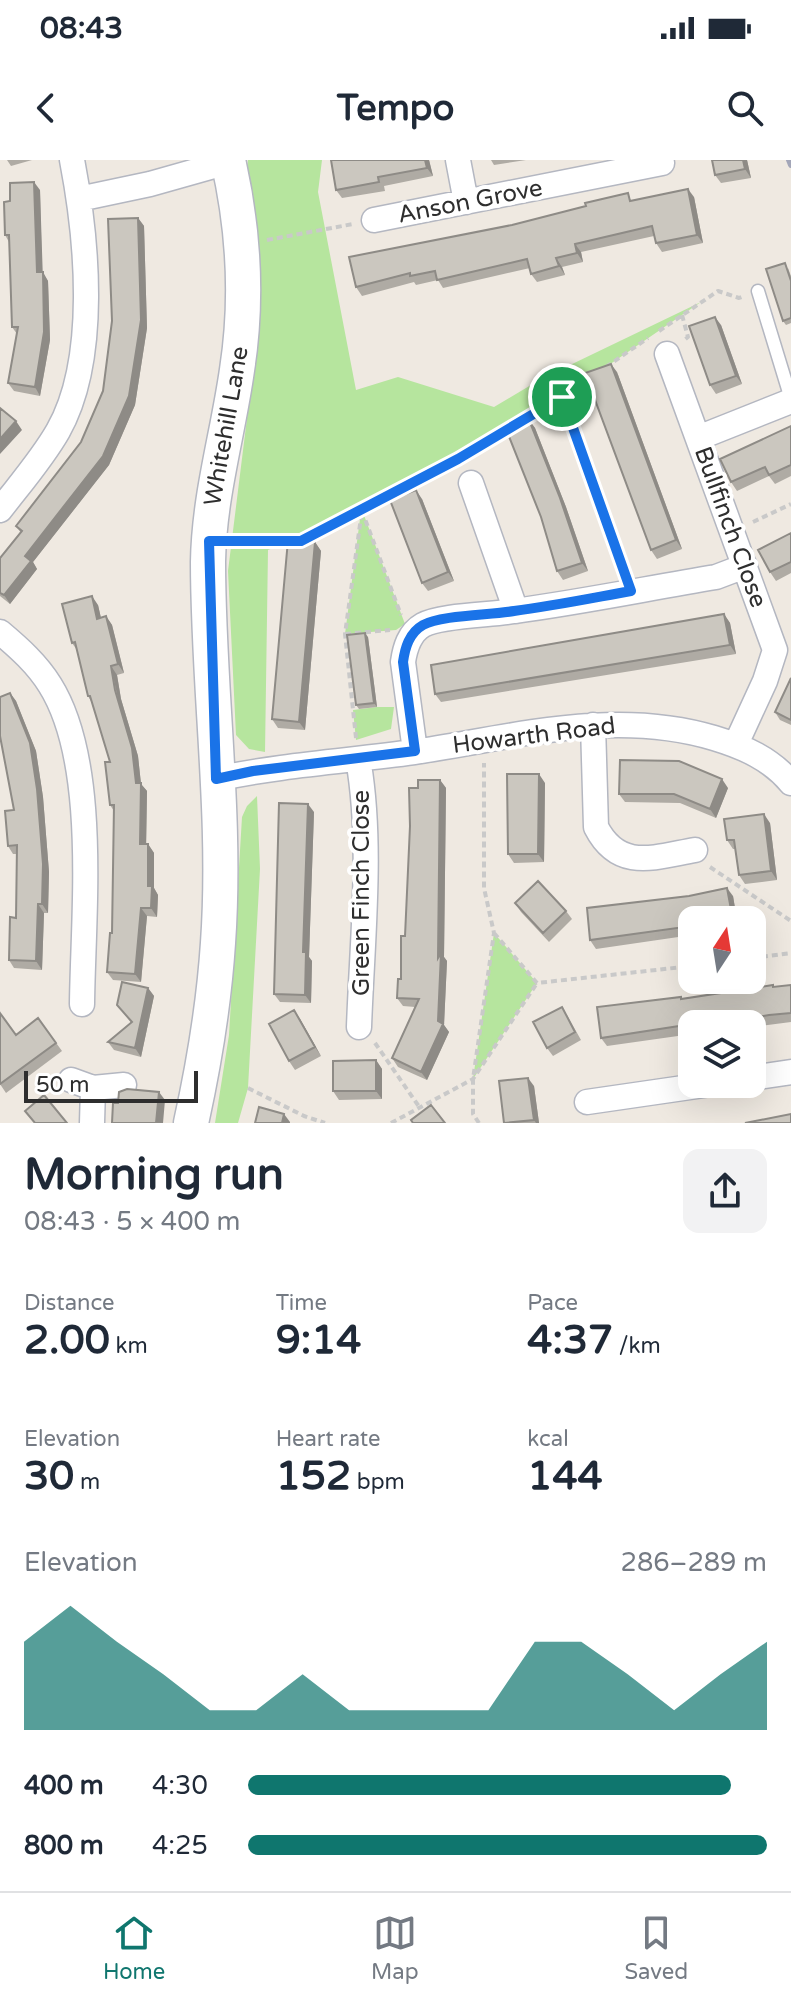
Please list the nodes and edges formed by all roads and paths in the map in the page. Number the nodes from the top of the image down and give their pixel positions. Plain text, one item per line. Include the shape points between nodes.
1 (72, 160) edge
2 (458, 160) edge
3 (228, 161) edge
4 (662, 163) dead end
5 (79, 199) junction
6 (466, 202) junction
7 (374, 220) joint
8 (253, 243) dead end
9 (758, 291) joint
10 (667, 354) dead end
11 (562, 397) junction
12 (791, 400) edge
13 (698, 438) junction
14 (471, 483) dead end
15 (791, 504) edge
16 (2, 505) edge
17 (362, 510) junction
18 (733, 531) junction
19 (209, 541) junction
20 (745, 566) junction
21 (631, 591) junction
22 (516, 611) junction
23 (409, 629) junction
24 (0, 632) edge
25 (781, 633) edge
26 (345, 634) junction
27 (593, 725) junction
28 (485, 740) junction
29 (736, 744) junction
30 (415, 751) junction
31 (358, 759) junction
32 (216, 779) junction
33 (791, 783) edge
34 (695, 850) joint
35 (791, 921) edge
36 (494, 933) junction
37 (791, 953) edge
38 (766, 956) edge
39 (678, 968) edge
40 (537, 983) junction
41 (82, 1004) dead end
42 (359, 1027) joint
43 (791, 1072) edge
44 (766, 1076) edge
45 (473, 1079) junction
46 (124, 1085) dead end
47 (248, 1088) dead end
48 (678, 1089) edge
49 (587, 1102) dead end
50 (420, 1108) junction
51 (92, 1123) edge
52 (191, 1123) edge
53 (325, 1123) edge
54 (391, 1123) edge
55 (479, 1123) edge

1 - 5 street
2 - 6 street
3 - 5 street
3 - 19 main road, Whitehill Lane via 239,207 245,288
4 - 6 street, Anson Grove
5 - 16 street via 87,288 83,341 68,410
6 - 7 street, Anson Grove
7 - 8 path
9 - 11 path via 739,298 718,291
9 - 12 lane
10 - 13 street, Bullfinch Close
11 - 17 path
11 - 21 path
12 - 13 street
13 - 18 street, Bullfinch Close
14 - 22 street
15 - 18 path
17 - 19 path via 301,541
17 - 23 path
17 - 26 path
18 - 20 street, Bullfinch Close
19 - 32 main road, Whitehill Lane
20 - 21 street via 716,577
20 - 25 street, Bullfinch Close
21 - 22 street
22 - 23 street
23 - 26 path
23 - 30 street via 403,662
24 - 41 street via 52,688 74,752 84,865
25 - 29 street, Bullfinch Close
26 - 31 path
27 - 28 street, Howarth Road
27 - 29 street, Howarth Road via 656,725
27 - 34 street via 596,827 602,839 611,849 642,860
28 - 30 street, Howarth Road
28 - 36 path via 484,888
29 - 33 street, Howarth Road via 779,769
30 - 31 street, Howarth Road
31 - 32 street, Howarth Road
31 - 42 street, Green Finch Close via 365,829
32 - 52 main road, Whitehill Lane via 218,942
34 - 35 path via 714,872
36 - 40 path
36 - 45 path
37 - 38 path
39 - 40 path
40 - 45 path
42 - 50 path via 380,1047
43 - 44 street
45 - 50 path
45 - 55 path via 473,1114
46 - 51 street via 82,1084
47 - 53 path
48 - 49 street
50 - 54 path

